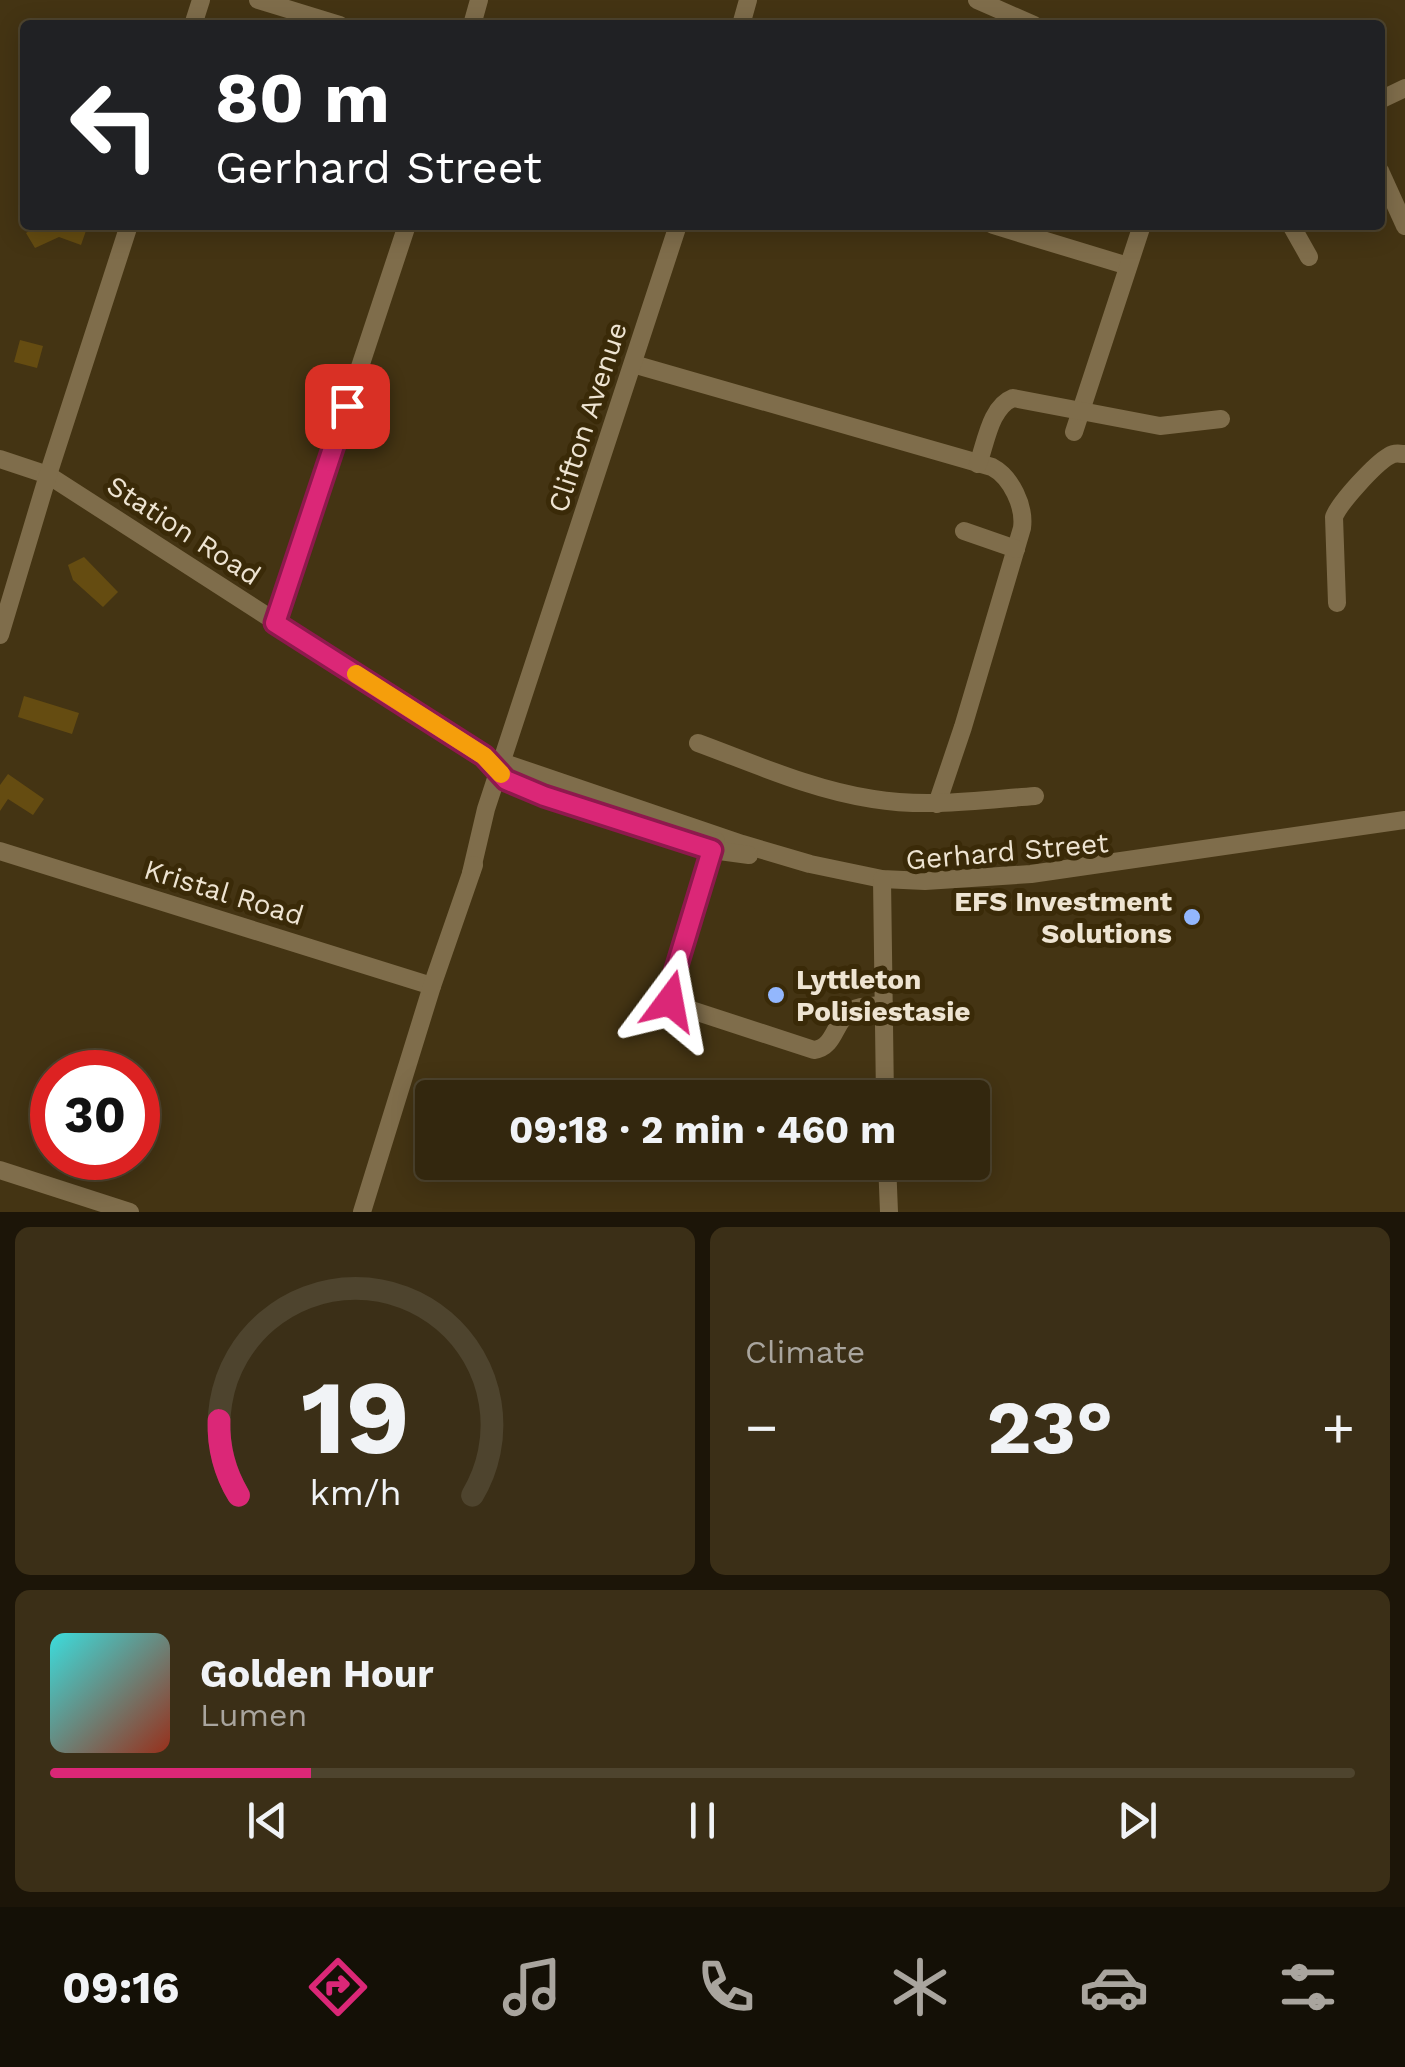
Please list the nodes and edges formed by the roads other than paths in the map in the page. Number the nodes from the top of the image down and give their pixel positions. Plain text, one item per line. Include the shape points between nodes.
1 (258, 0) edge
2 (977, 0) edge
3 (324, 20) edge
4 (1023, 20) edge
5 (1385, 182) edge
6 (1405, 226) edge
7 (126, 230) edge
8 (404, 230) edge
9 (676, 230) edge
10 (1009, 230) edge
11 (1140, 230) edge
12 (1295, 230) edge
13 (1309, 257) dead end
14 (1128, 266) junction
15 (633, 364) junction
16 (1081, 410) junction
17 (1220, 419) dead end
18 (1074, 432) dead end
19 (1405, 454) edge
20 (0, 459) edge
21 (978, 464) junction
22 (48, 474) junction
23 (964, 531) dead end
24 (1016, 549) junction
25 (1338, 603) dead end
26 (275, 623) junction
27 (0, 635) edge
28 (698, 742) dead end
29 (501, 767) junction
30 (1035, 796) dead end
31 (937, 804) junction
32 (1405, 823) edge
33 (715, 843) junction
34 (0, 851) edge
35 (883, 884) junction
36 (432, 986) junction
37 (884, 1005) junction
38 (886, 1080) edge
39 (0, 1170) edge
40 (888, 1180) edge
41 (130, 1212) edge
42 (362, 1212) edge
43 (889, 1212) edge

1 - 3 street
2 - 4 street
5 - 6 street
7 - 22 street
8 - 26 street
9 - 15 street, Clifton Avenue
10 - 14 street
11 - 14 street
12 - 13 street
14 - 16 street
15 - 21 street
15 - 29 street, Clifton Avenue
16 - 17 street via 1160,426
16 - 18 street
16 - 21 street via 1026,399 1003,402
19 - 25 street via 1389,456 1336,510
20 - 22 street, Station Road
21 - 24 street via 1004,474 1017,498 1024,518
22 - 26 street, Station Road
22 - 27 street
23 - 24 street
24 - 31 street
26 - 29 street, Station Road
28 - 31 street via 822,788
29 - 33 street, Gerhard Street via 544,796
29 - 36 street, Clifton Avenue via 486,838
30 - 31 street
32 - 35 street, Gerhard Street via 1032,874
33 - 35 street, Gerhard Street via 809,872
33 - 37 street via 669,992 673,1004 814,1050 828,1044 847,1013
34 - 36 street, Kristal Road
35 - 37 street
36 - 42 street, Clifton Avenue
37 - 38 street
39 - 41 street
40 - 43 street

